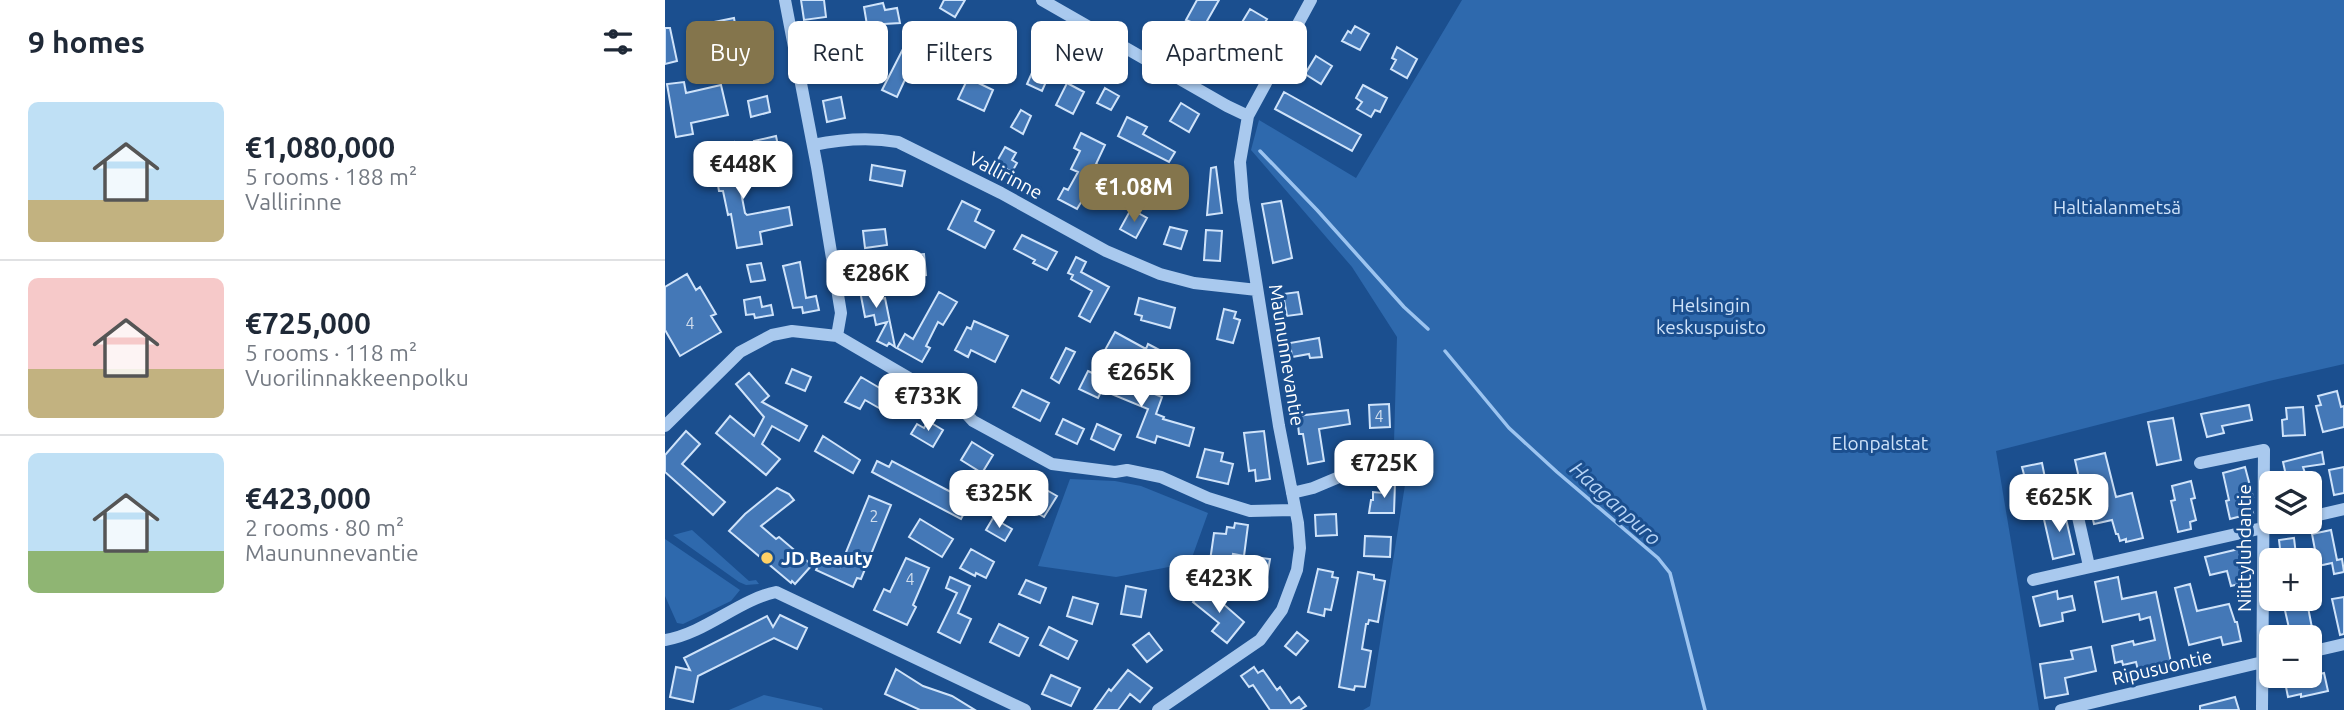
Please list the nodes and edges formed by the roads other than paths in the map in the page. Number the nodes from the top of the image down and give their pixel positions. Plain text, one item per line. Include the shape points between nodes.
1 (785, 0) edge
2 (1042, 0) edge
3 (1311, 0) edge
4 (1248, 116) junction
5 (813, 145) junction
6 (1257, 290) junction
7 (837, 336) junction
8 (665, 426) edge
9 (2200, 463) dead end
10 (1370, 464) dead end
11 (2264, 471) edge
12 (1293, 493) junction
13 (2073, 495) dead end
14 (2344, 509) edge
15 (1295, 510) junction
16 (2322, 514) edge
17 (2259, 529) edge
18 (2263, 534) edge
19 (2089, 566) junction
20 (2033, 580) dead end
21 (2266, 625) edge
22 (665, 640) edge
23 (2344, 644) edge
24 (2322, 649) edge
25 (2259, 663) edge
26 (2264, 688) edge
27 (1024, 710) edge
28 (1158, 710) edge
29 (2061, 710) edge
30 (2262, 710) edge

1 - 5 street
2 - 4 street
3 - 4 street, Maununnevantie
4 - 6 street, Maununnevantie via 1240,162
5 - 6 street, Vallirinne via 851,139 898,142 1106,251 1160,274
5 - 7 street via 841,313
6 - 12 street, Maununnevantie
7 - 8 street via 792,331 759,341 740,352
7 - 15 street via 1052,464 1161,477 1250,510
9 - 11 street, Niittyluhdantie via 2264,450
10 - 12 street
12 - 15 street, Maununnevantie
13 - 19 street
14 - 16 street
15 - 28 street, Maununnevantie via 1300,548 1297,570 1290,594 1272,625 1245,652
17 - 19 street
18 - 21 street, Niittyluhdantie
19 - 20 street
22 - 27 street via 684,636 776,592
23 - 24 street
25 - 29 street, Ripusuontie
26 - 30 street, Niittyluhdantie

